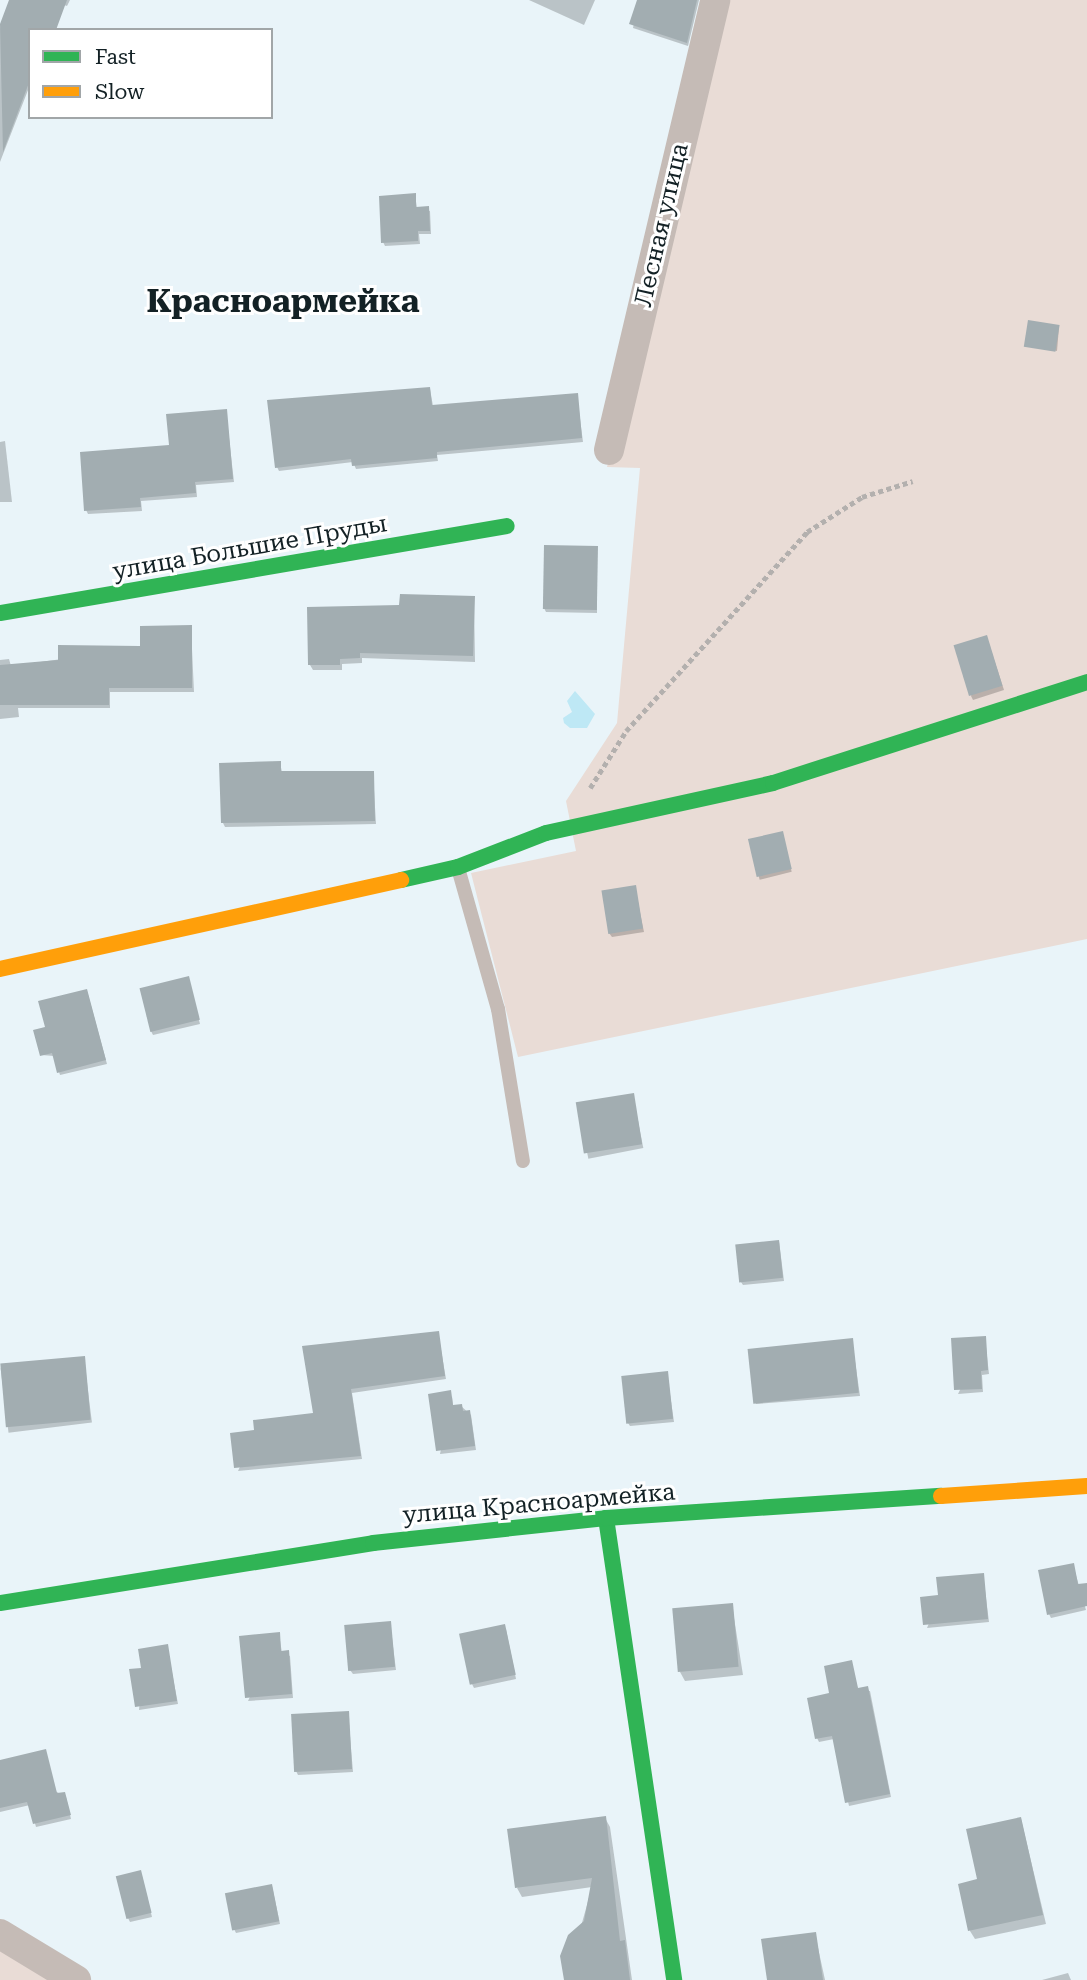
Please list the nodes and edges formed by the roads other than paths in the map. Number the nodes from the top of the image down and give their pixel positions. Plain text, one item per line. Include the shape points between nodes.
1 (715, 0) edge
2 (609, 450) dead end
3 (507, 526) dead end
4 (0, 613) edge
5 (1087, 682) edge
6 (458, 867) junction
7 (0, 968) edge
8 (523, 1161) dead end
9 (1087, 1486) edge
10 (606, 1518) junction
11 (0, 1603) edge
12 (0, 1934) edge
13 (76, 1980) edge
14 (674, 1980) edge

1 - 2 street, Лесная улица
3 - 4 street, улица Большие Пруды
5 - 6 street via 773,783 546,833
6 - 7 street
6 - 8 lane via 498,1009
9 - 10 street, улица Красноармейка
10 - 11 street, улица Красноармейка via 373,1542
10 - 14 street
12 - 13 street

